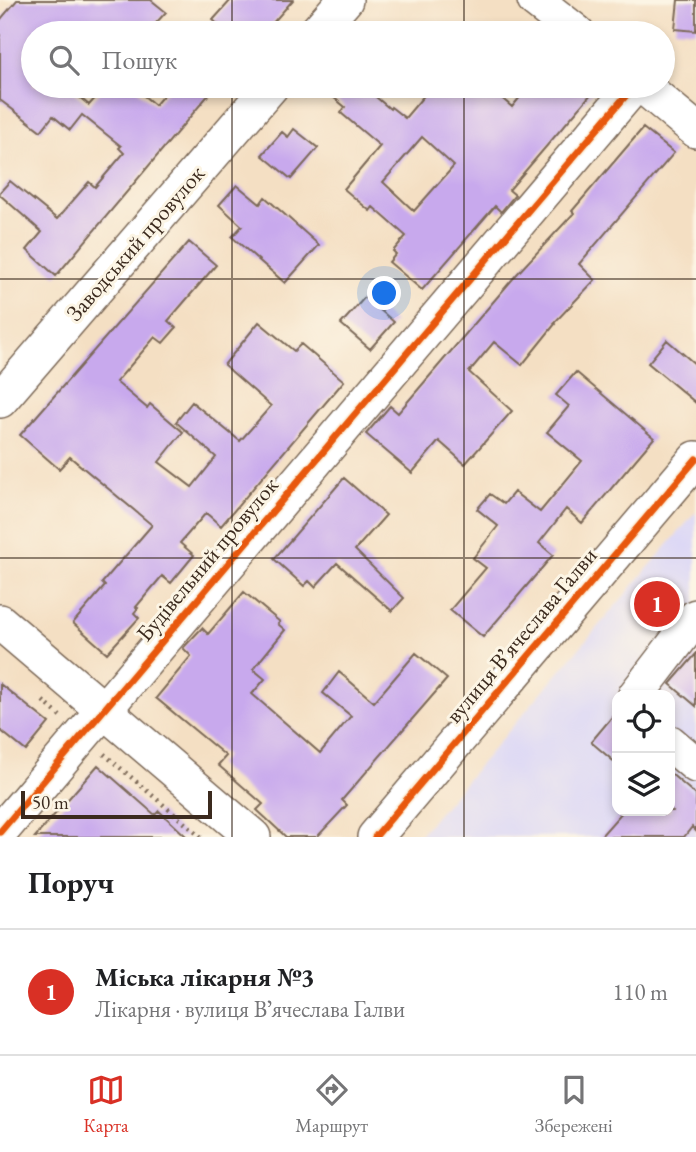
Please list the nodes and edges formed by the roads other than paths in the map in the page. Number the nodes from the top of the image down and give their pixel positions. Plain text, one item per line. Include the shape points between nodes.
1 (345, 0) edge
2 (535, 0) edge
3 (327, 21) edge
4 (562, 21) edge
5 (261, 98) edge
6 (624, 98) edge
7 (657, 98) edge
8 (696, 130) edge
9 (0, 400) edge
10 (696, 459) edge
11 (696, 617) edge
12 (0, 622) edge
13 (640, 690) edge
14 (104, 711) junction
15 (675, 747) edge
16 (696, 765) edge
17 (0, 832) edge
18 (253, 837) edge
19 (375, 837) edge

1 - 3 street
2 - 4 street
5 - 9 street, Заводський провулок
6 - 14 street, Будівельний провулок
7 - 8 street
10 - 19 street, вулиця Вʼячеслава Галви
11 - 13 street
12 - 14 street
14 - 17 street, Будівельний провулок
14 - 18 street
15 - 16 street

